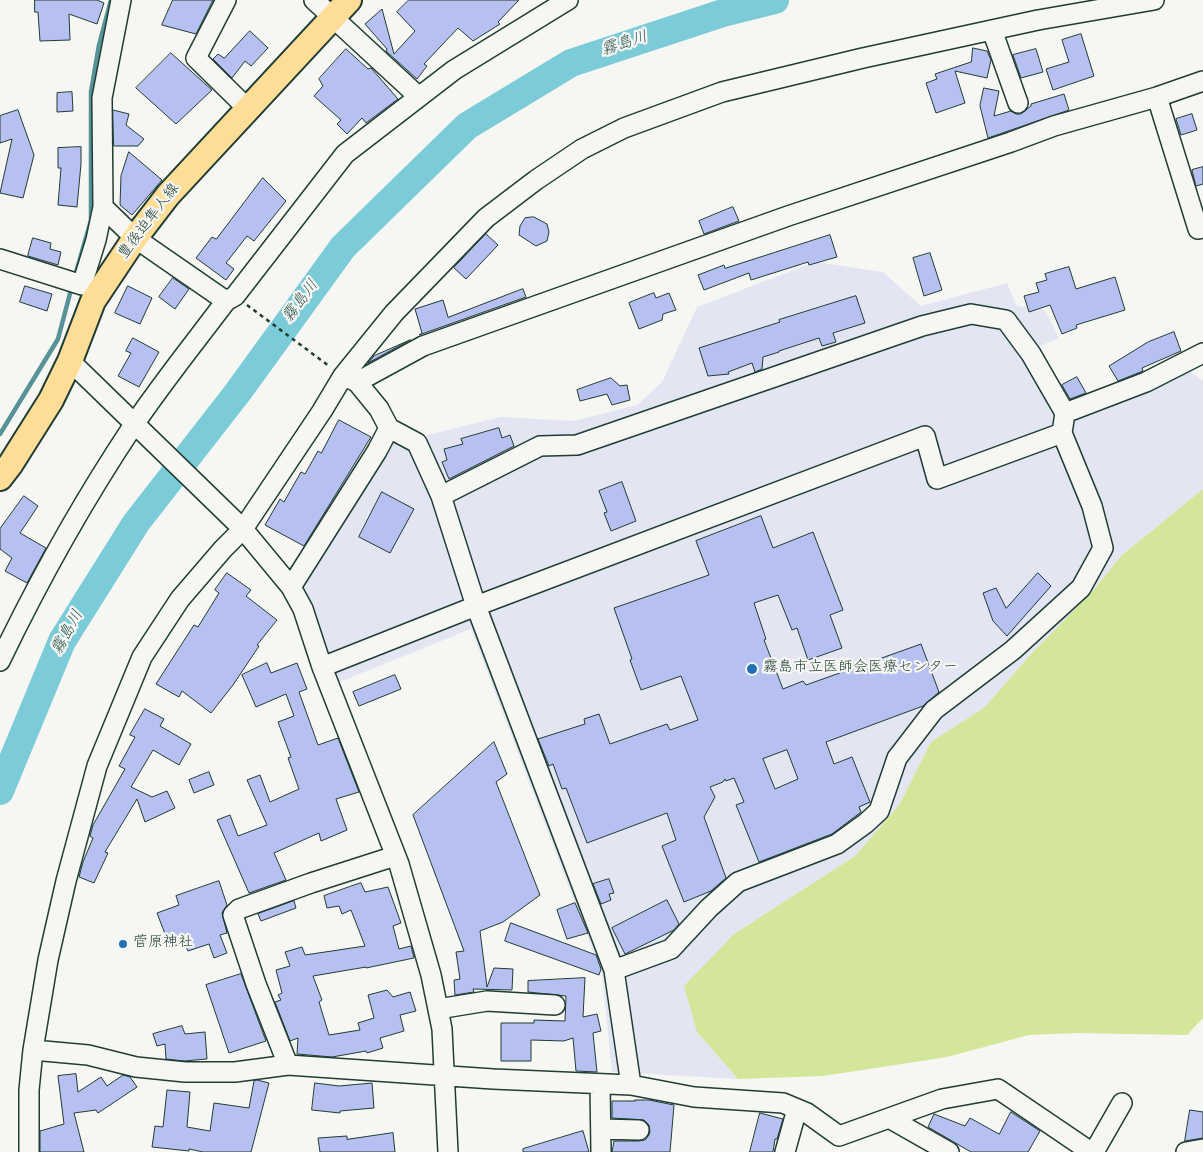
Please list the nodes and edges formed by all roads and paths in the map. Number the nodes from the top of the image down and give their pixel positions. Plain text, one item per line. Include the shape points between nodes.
1 (121, 0) edge
2 (226, 0) edge
3 (314, 0) edge
4 (349, 0) edge
5 (568, 0) edge
6 (1154, 0) edge
7 (332, 18) junction
8 (992, 30) junction
9 (1203, 81) edge
10 (419, 97) junction
11 (1157, 97) junction
12 (1018, 103) dead end
13 (248, 109) junction
14 (103, 207) junction
15 (1203, 228) edge
16 (134, 238) junction
17 (0, 259) edge
18 (230, 298) junction
19 (1203, 353) edge
20 (70, 360) junction
21 (350, 379) junction
22 (1066, 413) junction
23 (134, 424) junction
24 (389, 428) junction
25 (1062, 433) junction
26 (0, 478) edge
27 (441, 496) junction
28 (243, 530) junction
29 (291, 587) junction
30 (476, 606) junction
31 (0, 661) edge
32 (322, 667) junction
33 (395, 856) junction
34 (614, 970) junction
35 (555, 1005) dead end
36 (438, 1009) junction
37 (32, 1050) junction
38 (288, 1065) junction
39 (444, 1075) junction
40 (600, 1084) junction
41 (631, 1085) junction
42 (1122, 1103) dead end
43 (797, 1109) junction
44 (888, 1118) junction
45 (601, 1129) junction
46 (639, 1130) dead end
47 (836, 1144) edge
48 (1203, 1149) edge
49 (29, 1152) edge
50 (448, 1152) edge
51 (601, 1152) edge
52 (785, 1152) edge
53 (949, 1152) edge
54 (1092, 1152) edge
55 (1186, 1152) edge

1 - 14 street via 102,98
2 - 13 street via 196,58
3 - 7 street
4 - 7 main road, 豊後迫隼人線
5 - 10 street via 454,70
6 - 8 street
7 - 10 street
7 - 13 main road, 豊後迫隼人線
8 - 12 street
8 - 21 street via 722,92 624,128 582,149 486,218 394,313
9 - 11 street
10 - 18 street via 345,154
11 - 15 street via 1198,229
11 - 21 street via 1054,126 788,216 423,346
13 - 16 main road, 豊後迫隼人線 via 168,195
14 - 16 street
14 - 17 street via 96,240 75,283
16 - 18 street
16 - 20 main road, 豊後迫隼人線 via 93,301
18 - 21 path
18 - 23 street
19 - 22 street via 1146,382
20 - 23 street
20 - 26 main road, 豊後迫隼人線 via 51,400
21 - 24 street via 378,409
21 - 28 street via 322,411
22 - 25 street
22 - 27 street via 1031,354 1006,320 971,314 922,326 577,445 540,446
23 - 28 street
23 - 31 street via 29,601
24 - 27 street via 417,443
24 - 29 street
25 - 30 street via 937,479 925,436
25 - 34 street via 1092,506 1103,548 1081,588 1013,650 934,710 897,758 879,811 866,823 837,844 738,882 671,949
27 - 30 street
28 - 29 street
28 - 37 street via 180,599 142,657 97,766 64,890
29 - 32 street via 303,609
30 - 32 street
30 - 34 street
32 - 33 street
33 - 36 street
33 - 38 street via 239,909 233,915
34 - 41 street
35 - 36 street via 487,1001
36 - 39 street
37 - 38 street via 88,1055 136,1067 185,1072 235,1072
37 - 49 street
38 - 39 street
39 - 40 street
39 - 50 street
40 - 41 street
40 - 45 street
41 - 43 street via 694,1098 783,1103
42 - 54 street
43 - 47 street via 807,1113
43 - 52 street
44 - 47 street
44 - 53 street
44 - 54 street via 942,1099 998,1089
45 - 46 street
45 - 51 street
48 - 55 street

